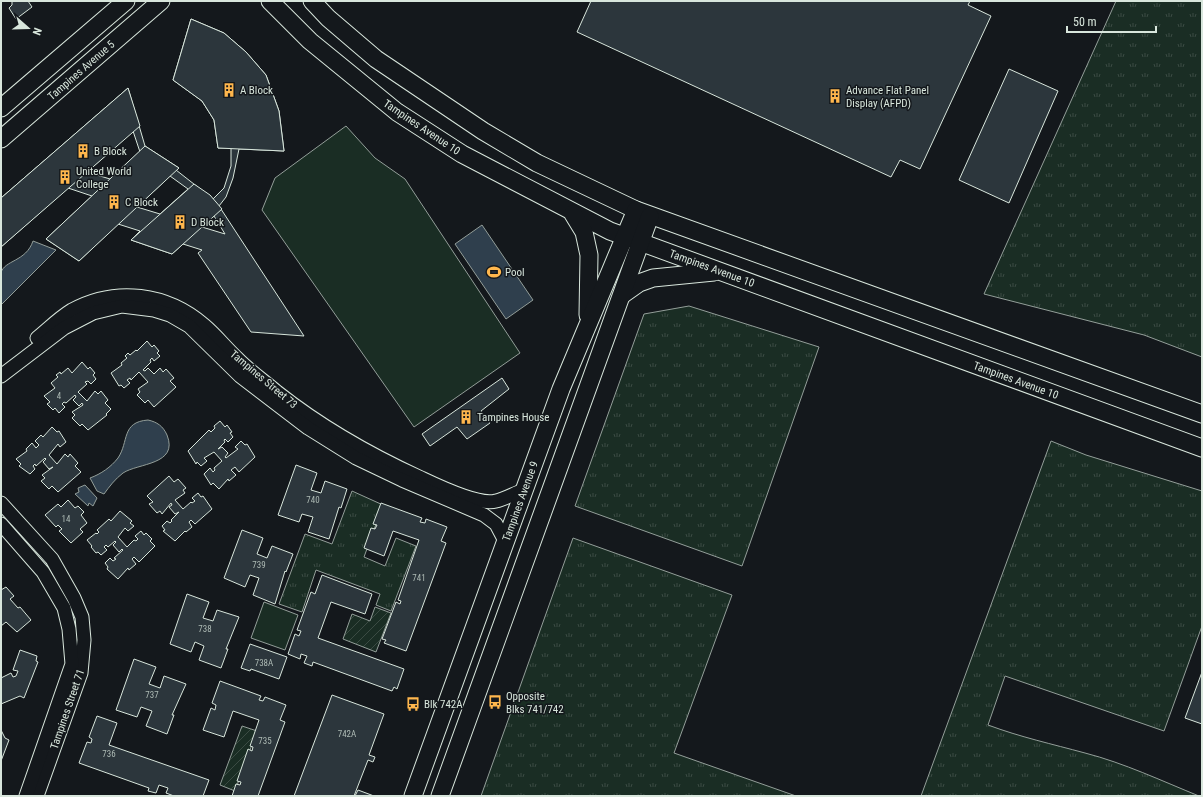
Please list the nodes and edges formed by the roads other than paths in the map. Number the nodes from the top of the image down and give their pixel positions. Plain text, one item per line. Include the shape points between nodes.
1 (126, 1) edge
2 (161, 1) edge
3 (270, 1) edge
4 (312, 1) edge
5 (1, 108) edge
6 (1, 139) edge
7 (643, 213) junction
8 (573, 214) junction
9 (633, 240) junction
10 (718, 272) junction
11 (622, 296) junction
12 (588, 322) junction
13 (20, 360) junction
14 (1, 376) edge
15 (1202, 414) edge
16 (1202, 448) edge
17 (524, 490) junction
18 (1, 503) edge
19 (1, 524) edge
20 (505, 541) junction
21 (33, 795) edge
22 (413, 796) edge
23 (440, 796) edge

1 - 5 main road, Tampines Avenue 5
2 - 6 main road, Tampines Avenue 5
3 - 8 main road, Tampines Avenue 10 via 310,41 397,112 462,154
4 - 7 main road via 376,59 483,131 537,162
7 - 9 main road, Tampines Avenue 9
7 - 15 main road
8 - 9 main road, Tampines Avenue 10
8 - 12 main road via 584,232 589,254
9 - 10 main road, Tampines Avenue 10
9 - 11 main road, Tampines Avenue 9
9 - 12 main road, Tampines Avenue 9
10 - 11 main road via 653,278 639,283
10 - 16 main road, Tampines Avenue 10
11 - 23 main road, Tampines Avenue 9
12 - 17 main road, Tampines Avenue 9
13 - 14 street, Tampines Street 73
13 - 17 street, Tampines Street 73 via 33,342 48,329 72,311 88,303 123,294 158,299 196,318 248,368 313,419 406,471 486,502 495,502
13 - 20 street, Tampines Street 73 via 70,324 93,313 122,306 165,313 190,326 240,376 308,428 356,458 484,515 496,524
17 - 20 main road, Tampines Avenue 9
18 - 21 street, Tampines Street 71 via 52,559 82,617 84,640 81,673
19 - 21 street, Tampines Street 71 via 43,572 64,608 69,629 72,664
20 - 22 main road, Tampines Avenue 9

